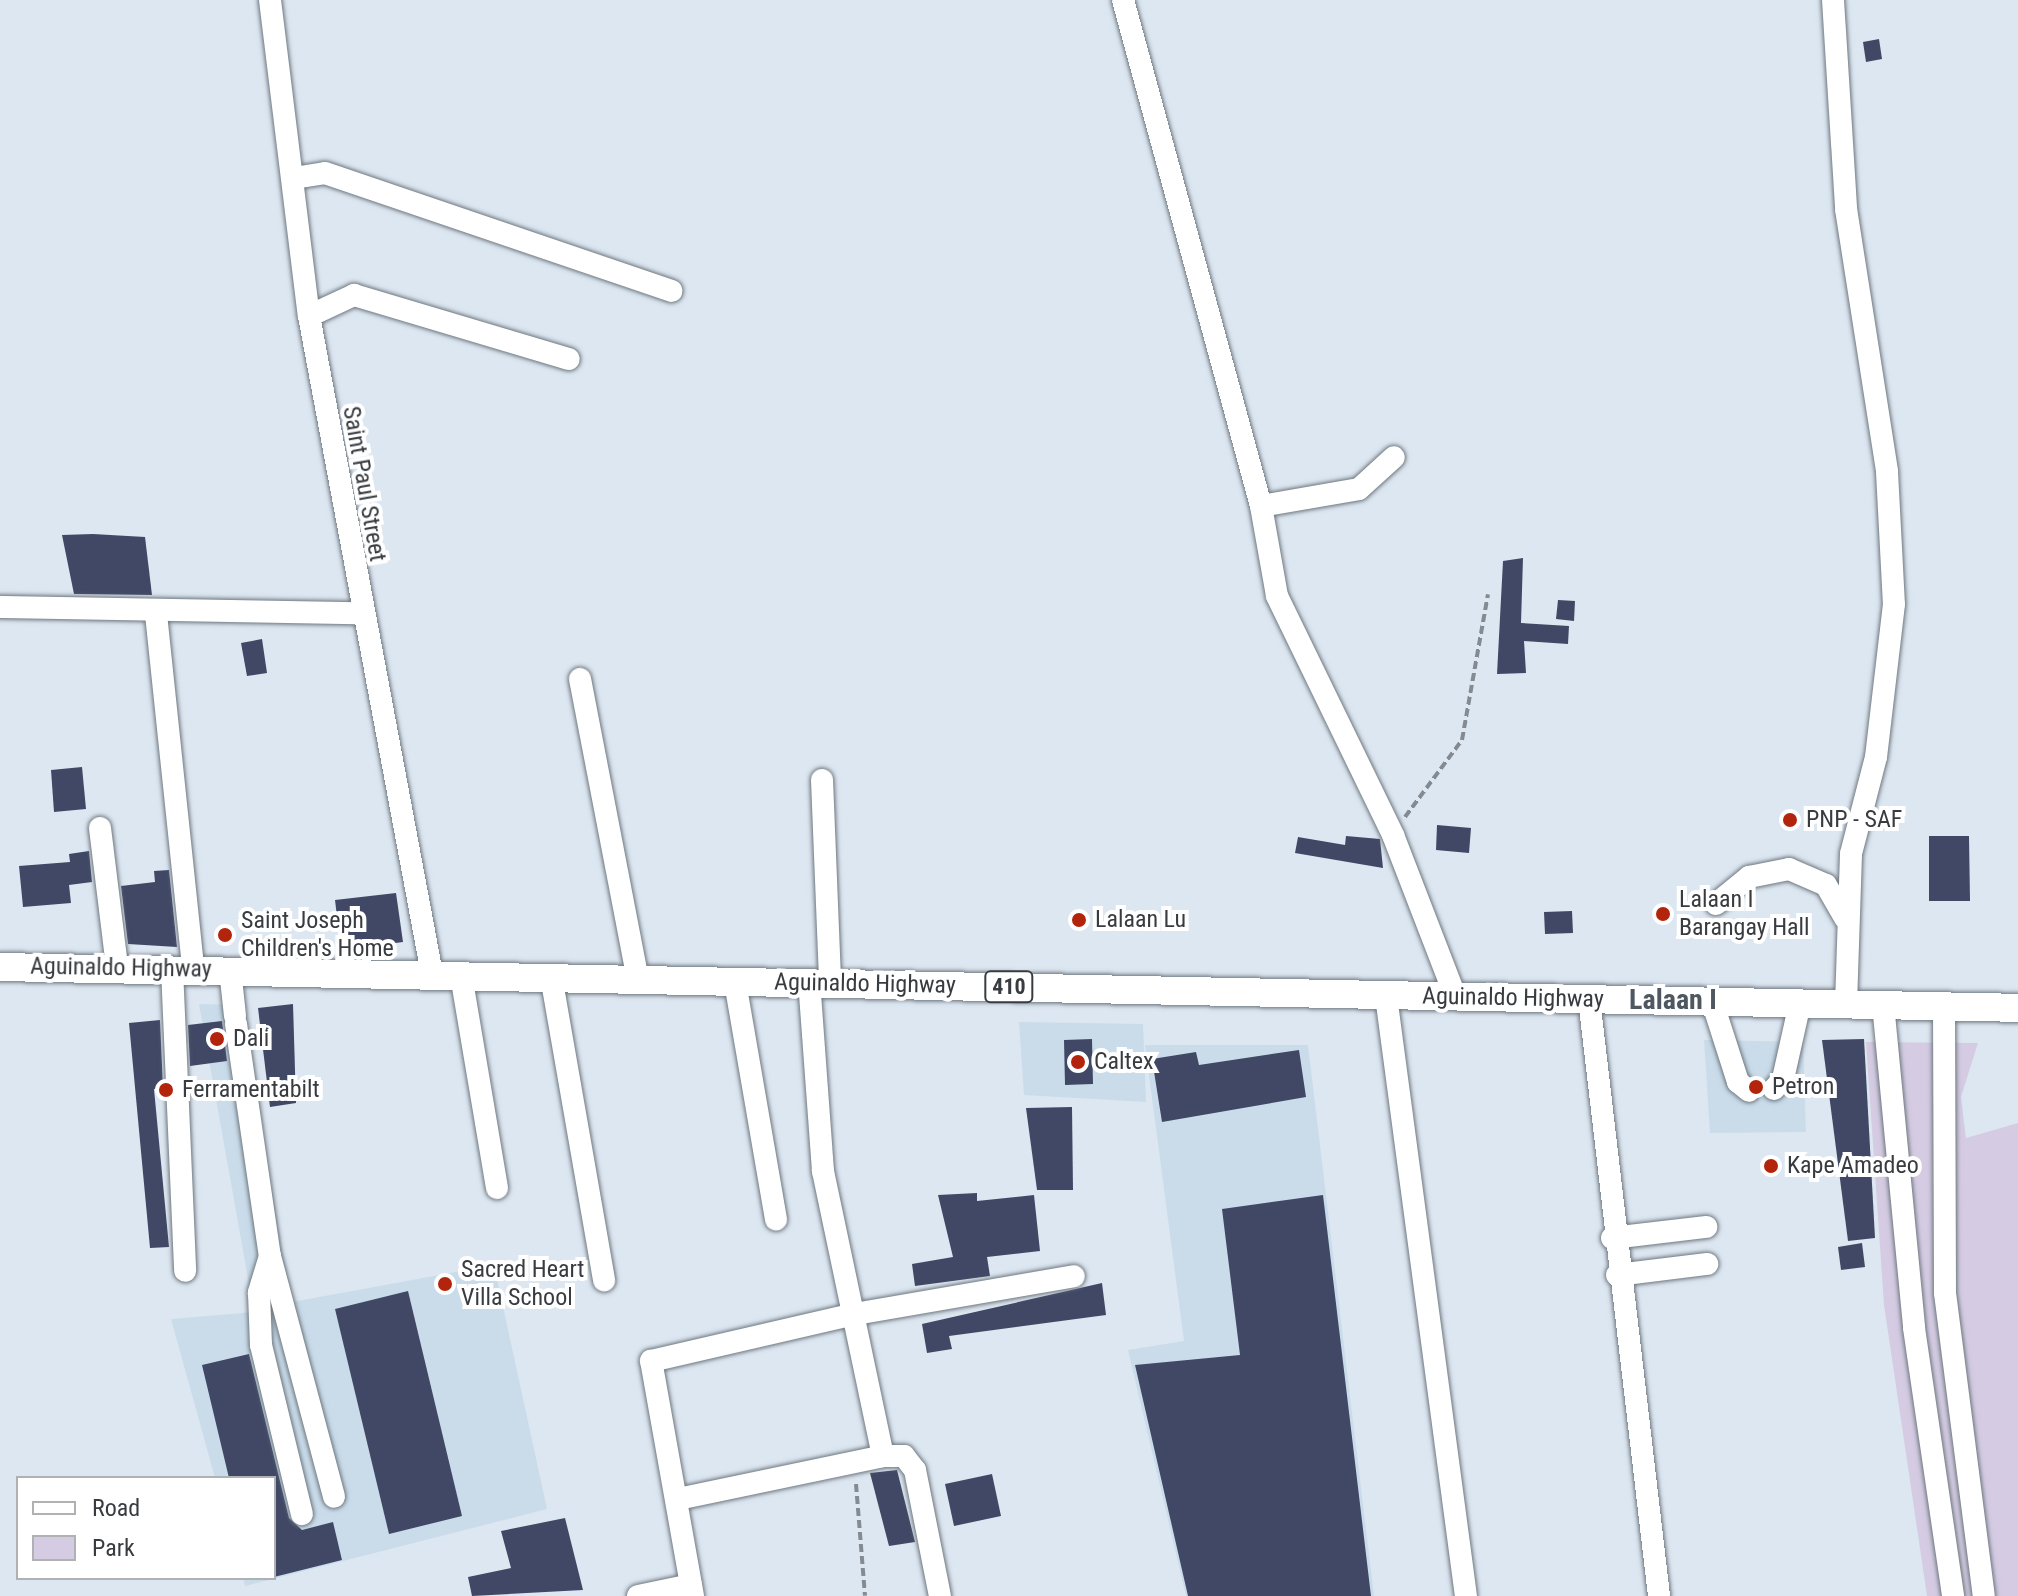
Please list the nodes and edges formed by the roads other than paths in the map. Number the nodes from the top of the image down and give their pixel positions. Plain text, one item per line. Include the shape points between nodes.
1 (270, 0) edge
2 (1123, 0) edge
3 (1833, 0) edge
4 (294, 178) junction
5 (671, 291) dead end
6 (309, 316) junction
7 (569, 359) dead end
8 (1394, 457) dead end
9 (1261, 506) junction
10 (0, 607) edge
11 (361, 613) junction
12 (156, 614) junction
13 (580, 679) dead end
14 (822, 780) dead end
15 (100, 828) dead end
16 (1716, 904) dead end
17 (1845, 918) junction
18 (0, 967) edge
19 (117, 967) junction
20 (183, 969) junction
21 (230, 969) junction
22 (432, 974) junction
23 (461, 975) junction
24 (551, 976) junction
25 (638, 979) junction
26 (735, 982) junction
27 (820, 982) junction
28 (1386, 996) junction
29 (1456, 998) junction
30 (1589, 999) junction
31 (1712, 1001) junction
32 (1800, 1003) junction
33 (1846, 1003) junction
34 (1883, 1004) junction
35 (1944, 1006) junction
36 (2018, 1008) edge
37 (1774, 1089) dead end
38 (1749, 1091) dead end
39 (497, 1188) dead end
40 (776, 1219) dead end
41 (1706, 1227) dead end
42 (1612, 1238) junction
43 (270, 1256) junction
44 (1707, 1264) dead end
45 (185, 1271) dead end
46 (1617, 1275) junction
47 (1074, 1276) dead end
48 (604, 1280) dead end
49 (855, 1314) junction
50 (883, 1456) junction
51 (334, 1497) dead end
52 (678, 1499) junction
53 (302, 1514) dead end
54 (692, 1590) edge
55 (638, 1596) edge
56 (940, 1596) edge
57 (1466, 1596) edge
58 (1659, 1596) edge
59 (1953, 1596) edge
60 (1984, 1596) edge

1 - 4 street, Saint Paul Street
2 - 9 street
3 - 17 street via 1846,209 1887,472 1894,604
4 - 5 street via 325,173
4 - 6 street, Saint Paul Street
6 - 7 street via 354,295
6 - 11 street, Saint Paul Street
8 - 9 street via 1359,489
9 - 29 street via 1277,596 1393,835
10 - 12 street
11 - 12 street
11 - 22 street, Saint Paul Street
12 - 20 street
13 - 25 street
14 - 27 street
15 - 19 street
16 - 17 street via 1749,877 1789,869 1826,885
17 - 33 street
18 - 19 main road, Aguinaldo Highway / 410
19 - 20 main road, Aguinaldo Highway / 410
20 - 21 main road, Aguinaldo Highway / 410
20 - 45 street
21 - 22 main road, Aguinaldo Highway / 410
21 - 43 street
22 - 23 main road, Aguinaldo Highway / 410
23 - 24 main road, Aguinaldo Highway / 410
23 - 39 street
24 - 25 main road, Aguinaldo Highway / 410
24 - 48 street
25 - 26 main road, Aguinaldo Highway / 410
26 - 27 main road, Aguinaldo Highway / 410
26 - 40 street
27 - 28 main road, Aguinaldo Highway / 410
27 - 49 street via 823,1171
28 - 29 main road, Aguinaldo Highway / 410
28 - 57 street
29 - 30 main road, Aguinaldo Highway / 410
30 - 31 main road, Aguinaldo Highway / 410
30 - 42 street
31 - 32 main road, Aguinaldo Highway / 410
31 - 38 street via 1738,1082
32 - 33 main road, Aguinaldo Highway / 410
32 - 37 street via 1783,1079
33 - 34 main road, Aguinaldo Highway / 410
34 - 35 main road, Aguinaldo Highway / 410
34 - 59 street via 1914,1328
35 - 36 main road, Aguinaldo Highway / 410
35 - 60 street via 1945,1293
41 - 42 street
42 - 46 street
43 - 51 street
43 - 53 street via 259,1293 261,1345
44 - 46 street
46 - 58 street
47 - 49 street
49 - 50 street
49 - 52 street via 651,1361
50 - 52 street
50 - 56 street via 904,1456 915,1470
52 - 54 street
54 - 55 street

